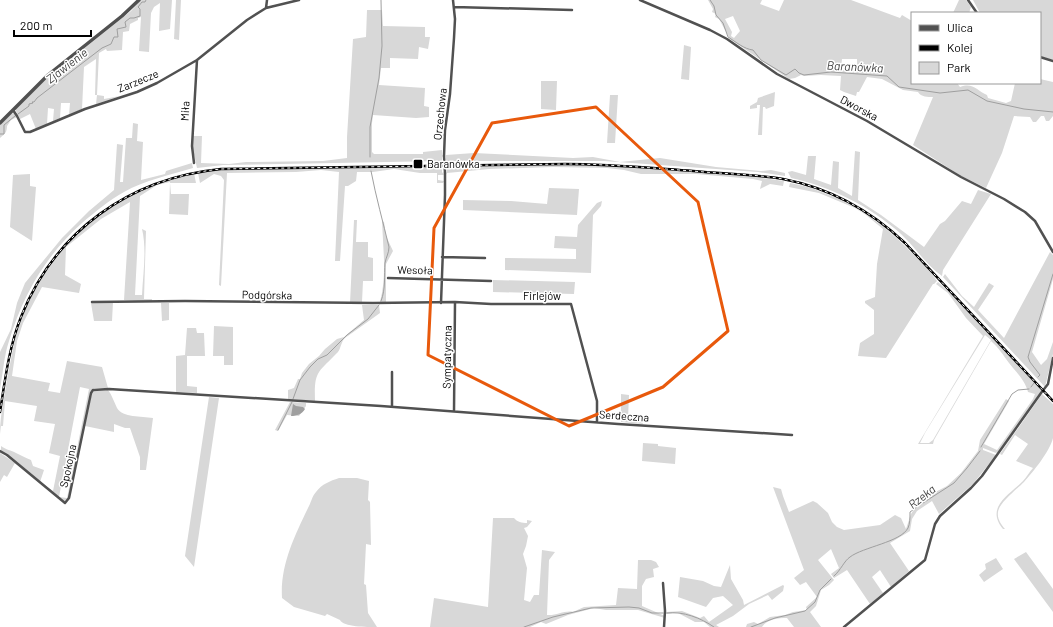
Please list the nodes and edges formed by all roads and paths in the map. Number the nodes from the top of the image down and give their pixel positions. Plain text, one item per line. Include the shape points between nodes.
1 (139, 0) edge
2 (267, 0) edge
3 (298, 0) edge
4 (453, 0) edge
5 (640, 0) edge
6 (968, 0) edge
7 (454, 7) junction
8 (266, 8) junction
9 (572, 10) dead end
10 (976, 12) edge
11 (1041, 57) edge
12 (197, 60) junction
13 (1053, 61) edge
14 (13, 110) junction
15 (0, 123) edge
16 (194, 163) dead end
17 (1053, 252) edge
18 (442, 257) junction
19 (485, 258) dead end
20 (388, 278) dead end
21 (442, 279) junction
22 (491, 281) dead end
23 (92, 302) dead end
24 (441, 302) junction
25 (456, 302) junction
26 (1053, 358) edge
27 (392, 372) dead end
28 (109, 389) joint
29 (392, 407) junction
30 (454, 412) junction
31 (597, 422) junction
32 (792, 435) dead end
33 (0, 451) edge
34 (663, 583) dead end
35 (664, 627) edge
36 (844, 627) edge

1 - 14 street via 48,75
2 - 8 street
3 - 8 street, Zarzecze
4 - 7 street, Orzechowa
5 - 17 street, Dworska via 727,39 777,74 867,121 1004,199 1035,221
6 - 10 street
7 - 9 street
7 - 18 street, Orzechowa, bridge via 450,94 445,130
8 - 12 street, Zarzecze
11 - 13 street
12 - 14 street, Zarzecze via 137,92 85,109 30,132 25,132
12 - 16 street, Miła via 192,146
14 - 15 street
18 - 19 street
18 - 21 street, Orzechowa
20 - 21 street, Wesoła
21 - 22 street, Wesoła
21 - 24 street, Orzechowa
23 - 24 street, Podgórska
24 - 25 street, Firlejów
25 - 30 street, Sympatyczna
25 - 31 street, Firlejów via 571,304 597,401
26 - 36 street via 1048,386 982,476 940,516 935,524 925,560
27 - 29 street
28 - 29 street, Serdeczna
28 - 33 street, Spokojna via 93,390 91,393 69,498 65,503
29 - 30 street, Serdeczna
30 - 31 street, Serdeczna
31 - 32 street, Serdeczna
34 - 35 street

